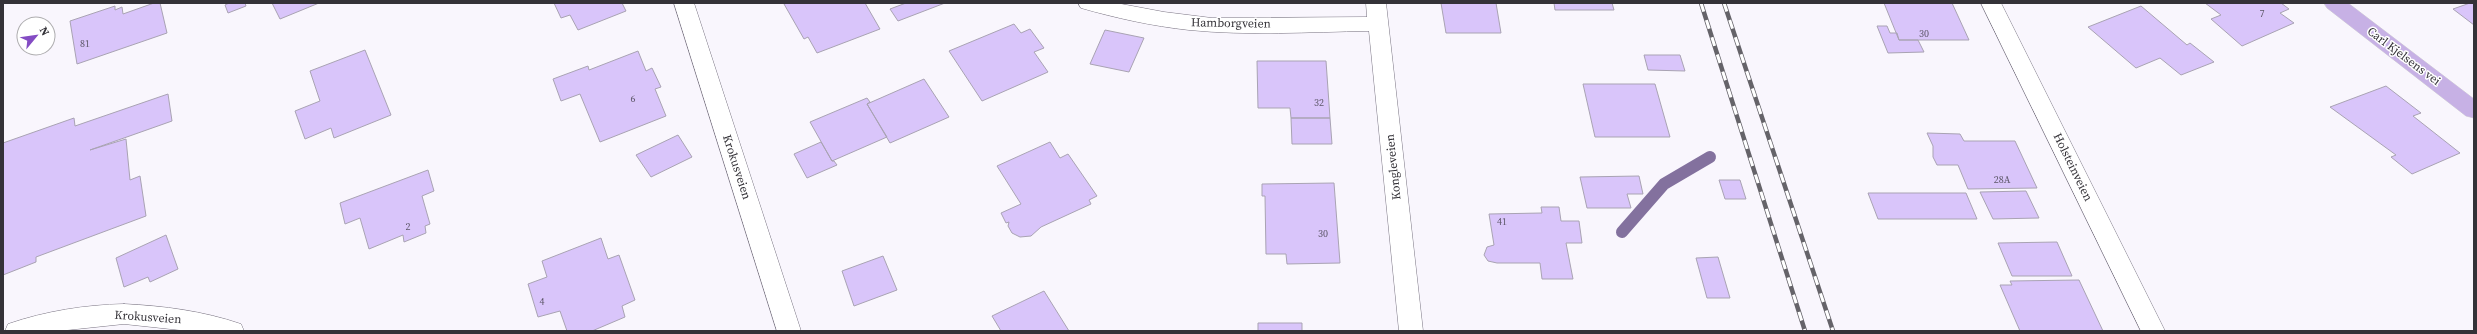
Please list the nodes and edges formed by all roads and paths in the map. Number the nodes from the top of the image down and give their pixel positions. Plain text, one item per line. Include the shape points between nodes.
1 (684, 3) edge
2 (1088, 3) edge
3 (1991, 3) edge
4 (2334, 3) edge
5 (1377, 13) edge
6 (2474, 110) edge
7 (17, 331) edge
8 (232, 331) edge
9 (789, 331) edge
10 (1411, 331) edge
11 (2153, 331) edge

1 - 9 street, Krokusveien
2 - 5 street, Hamborgveien via 1118,11 1189,23 1224,25
3 - 11 street, Holsteinveien
4 - 6 main road, Carl Kjelsens vei
5 - 10 street, Kongleveien
7 - 8 street, Krokusveien via 86,316 128,313 167,315

